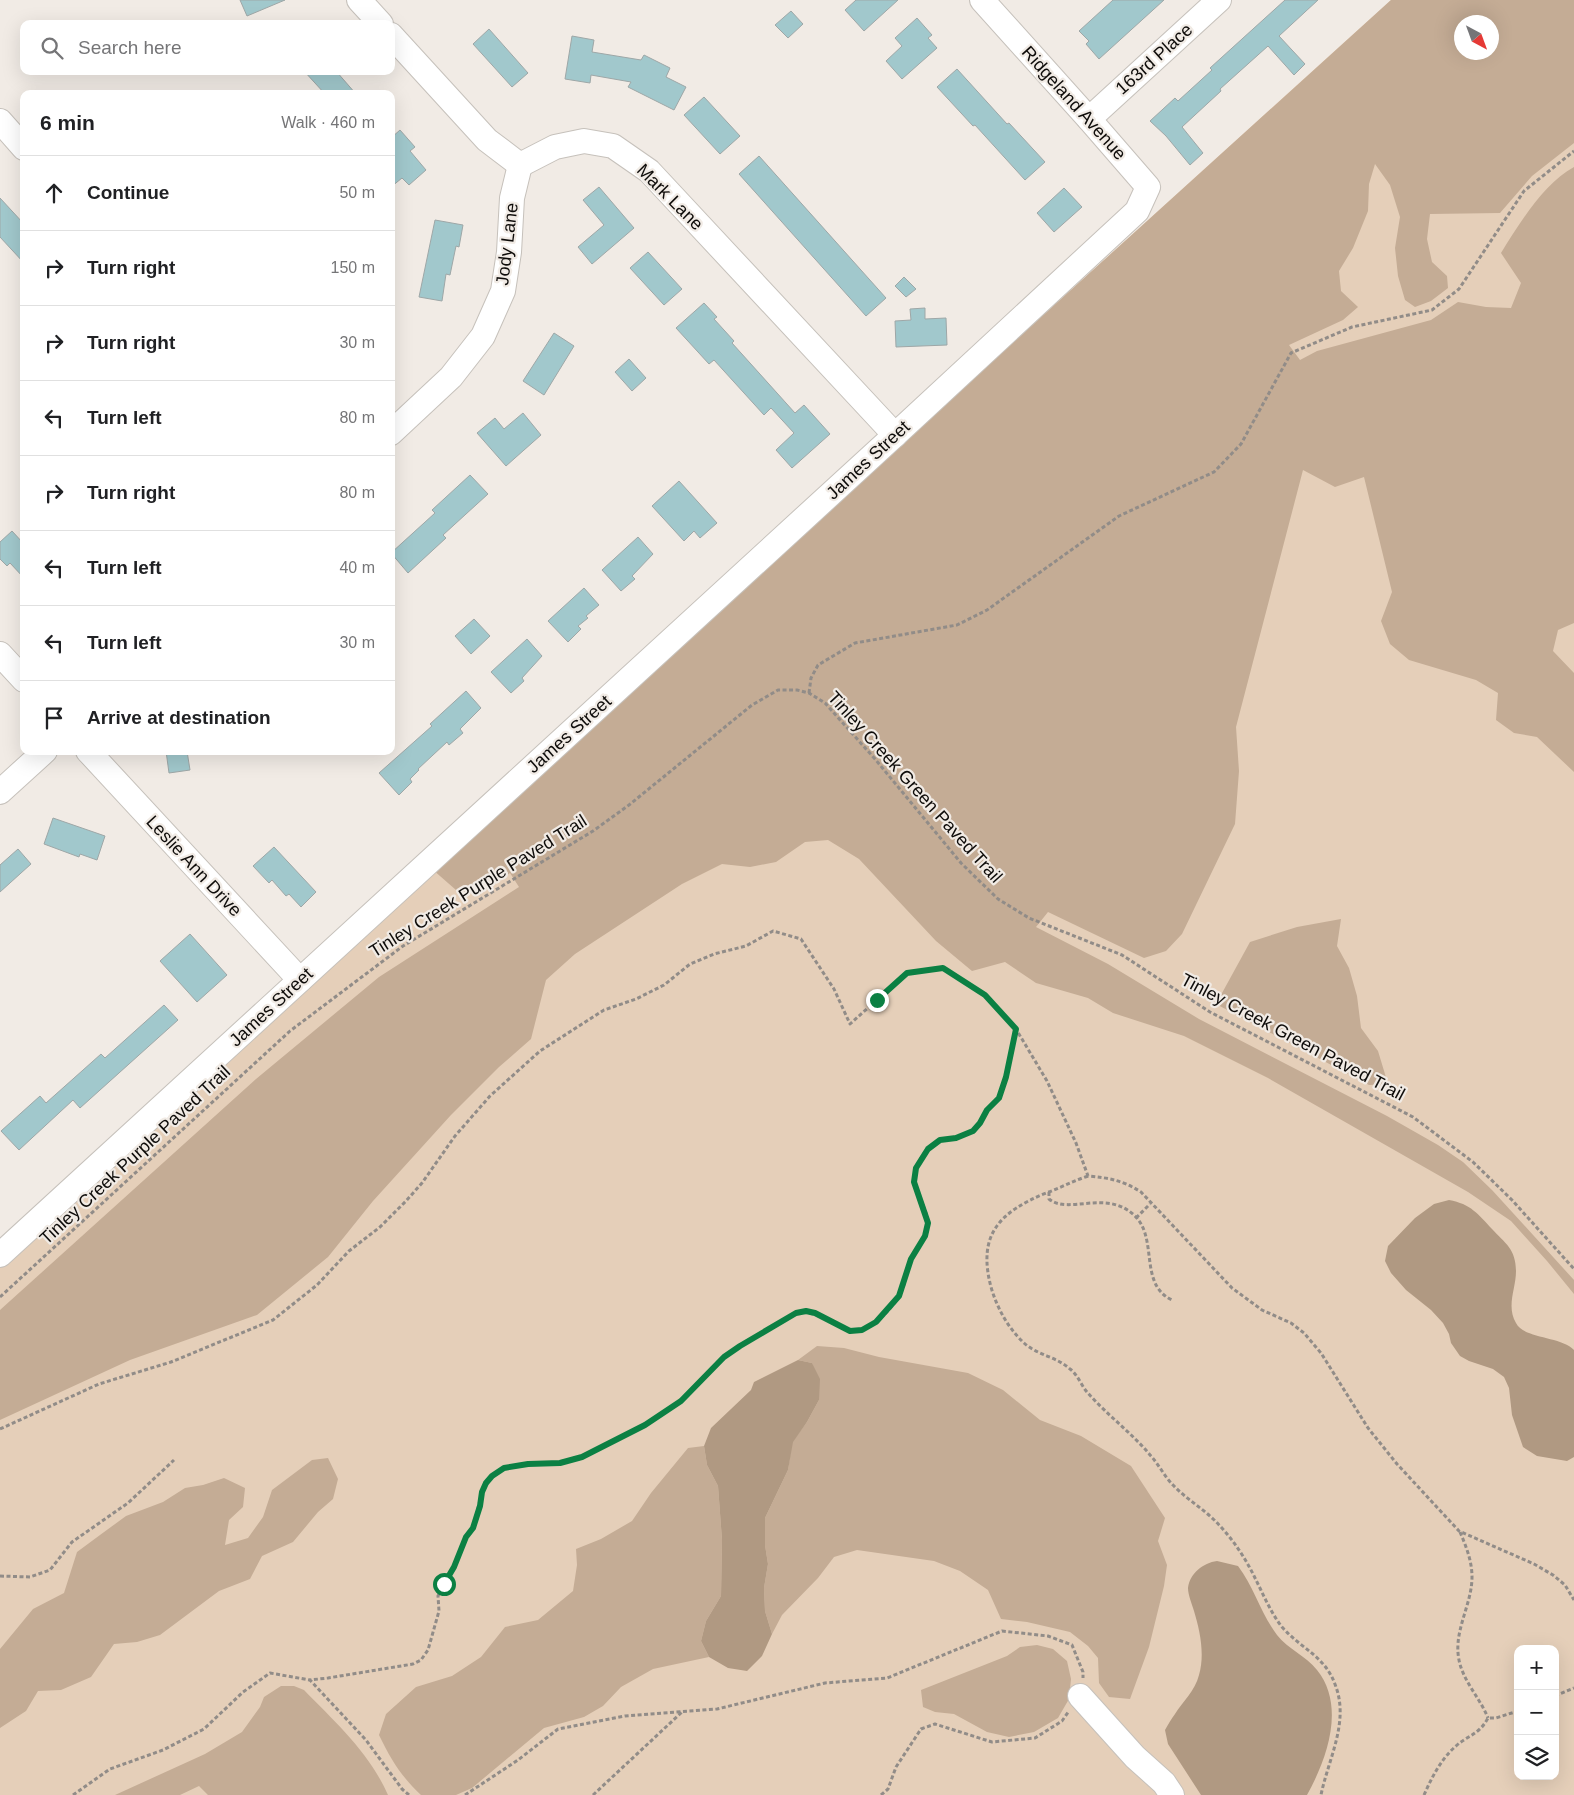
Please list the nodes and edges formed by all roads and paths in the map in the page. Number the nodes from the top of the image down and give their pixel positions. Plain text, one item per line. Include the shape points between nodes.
1 (359, 0) edge
2 (982, 0) edge
3 (1219, 0) edge
4 (377, 20) edge
5 (395, 39) edge
6 (1090, 119) junction
7 (0, 121) edge
8 (20, 144) edge
9 (1574, 151) edge
10 (520, 165) junction
11 (1138, 211) joint
12 (395, 429) edge
13 (895, 435) junction
14 (0, 654) edge
15 (20, 676) edge
16 (809, 693) junction
17 (41, 755) edge
18 (92, 755) edge
19 (0, 792) edge
20 (300, 980) junction
21 (1016, 1029) junction
22 (1088, 1176) junction
23 (1049, 1192) junction
24 (1150, 1204) junction
25 (1136, 1218) junction
26 (0, 1255) edge
27 (1574, 1269) edge
28 (0, 1297) edge
29 (1172, 1300) dead end
30 (0, 1429) edge
31 (174, 1460) dead end
32 (1459, 1531) junction
33 (0, 1576) edge
34 (1574, 1600) edge
35 (310, 1680) junction
36 (1574, 1688) edge
37 (1559, 1694) edge
38 (1080, 1696) junction
39 (682, 1712) junction
40 (1514, 1712) edge
41 (1488, 1718) junction
42 (73, 1795) edge
43 (409, 1795) edge
44 (465, 1795) edge
45 (593, 1795) edge
46 (881, 1795) edge
47 (1172, 1795) edge
48 (1321, 1795) edge
49 (1424, 1795) edge

1 - 4 street
2 - 6 street, Ridgeland Avenue
3 - 6 street, 163rd Place
5 - 10 street via 487,140
6 - 11 street, Ridgeland Avenue via 1148,187
7 - 8 street
9 - 16 path via 1524,192 1459,289 1432,310 1352,327 1291,353 1241,444 1214,472 1119,516 987,610 957,625 856,643 818,665
10 - 12 street, Jody Lane via 512,198 503,291 483,336 451,377
10 - 13 street, Mark Lane via 555,147 584,141 612,146 649,171
11 - 13 street, James Street
13 - 20 street, James Street
14 - 15 street
16 - 27 path, Tinley Creek Green Paved Trail via 825,703 961,863 998,898 1029,918 1122,955 1210,1012 1412,1117 1473,1162
16 - 28 path, Tinley Creek Purple Paved Trail via 778,690 752,705 593,831 403,946 290,1031
17 - 19 street
18 - 20 street, Leslie Ann Drive
20 - 26 street, James Street
21 - 22 path via 1047,1081
21 - 30 path via 985,995 943,968 907,973 850,1024 834,989 801,940 773,931 746,946 714,954 690,964 664,985 604,1010 540,1051 490,1096 406,1201 380,1227 348,1251 317,1285 273,1320 171,1362 99,1384
21 - 35 path via 999,1098 973,1131 940,1140 928,1149 916,1168 914,1182 928,1223 925,1236 911,1259 899,1296 876,1322 862,1330 850,1331 815,1313 796,1313 724,1357 681,1401 645,1425 582,1457 560,1463 504,1468 492,1476 482,1492 473,1528 438,1596 439,1611 428,1650 421,1660 413,1664
22 - 23 path
22 - 24 path via 1128,1184
23 - 25 path via 1049,1198 1057,1204 1108,1203 1125,1209
23 - 48 path via 1007,1214 988,1242 987,1264 997,1303 1007,1323 1025,1344 1070,1369 1087,1392 1152,1456 1173,1485 1219,1525 1237,1546 1273,1615 1328,1670 1337,1690 1340,1712 1338,1735
24 - 25 path
24 - 32 path via 1232,1288 1262,1310 1291,1323 1304,1333 1321,1353 1368,1428
25 - 29 path via 1143,1228 1149,1266 1158,1288 1161,1294
31 - 33 path via 128,1503 72,1542 50,1570 30,1577
32 - 34 path via 1554,1575
32 - 41 path via 1469,1556 1472,1577 1459,1632 1458,1659
35 - 42 path via 270,1673 243,1692 204,1730 163,1750 110,1769
35 - 43 path via 366,1740
36 - 37 path
38 - 39 path via 1083,1672 1072,1645 1048,1636 1002,1631 887,1678 826,1683 717,1709
38 - 46 path via 1062,1721 1035,1738 992,1742 935,1724 921,1729 896,1767 888,1789
38 - 47 street
39 - 44 path via 625,1716 558,1729
39 - 45 path
40 - 41 path
41 - 49 path via 1476,1733 1456,1745 1434,1771

